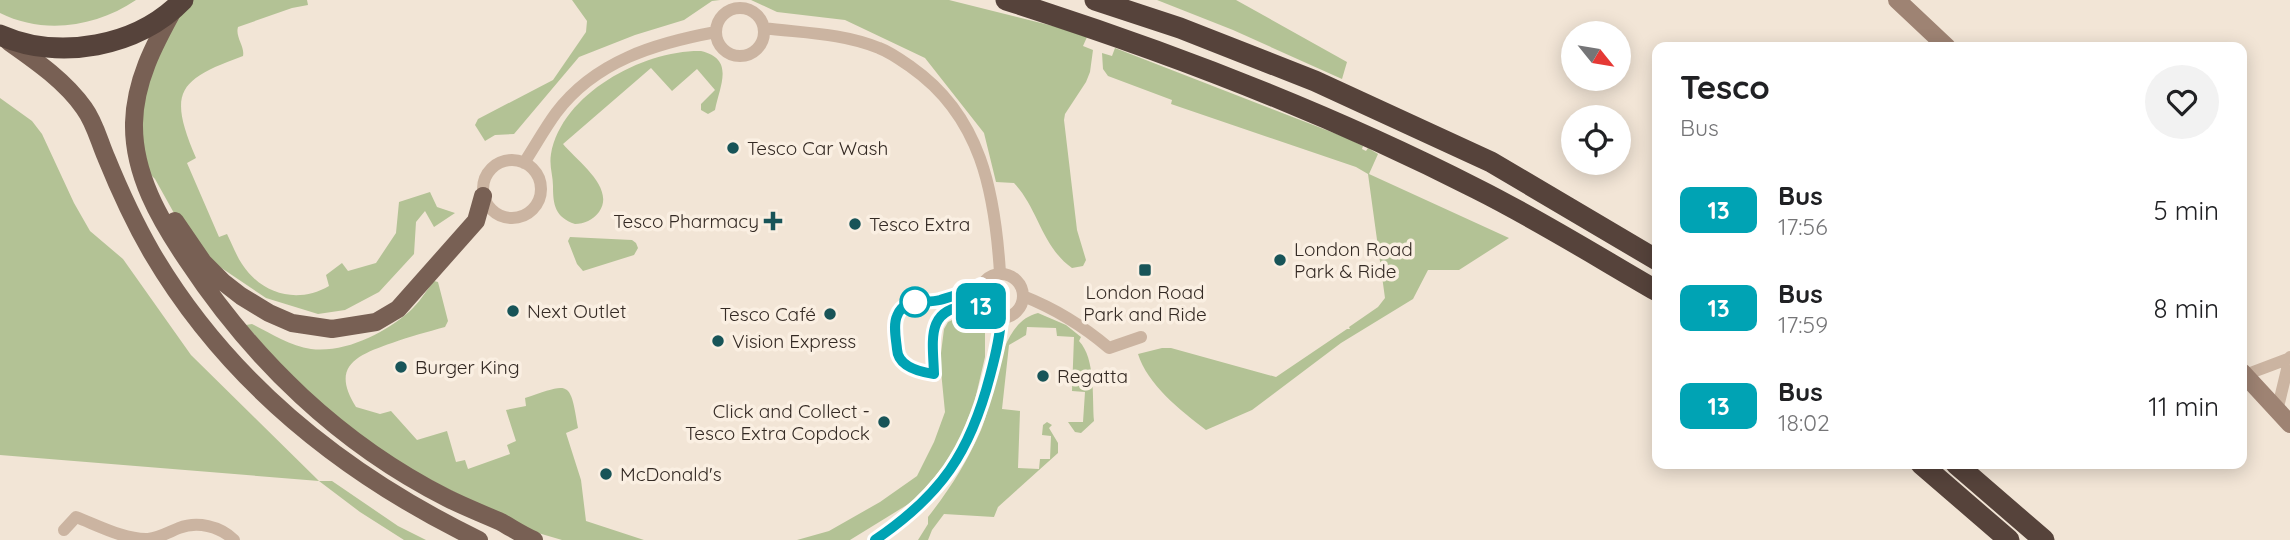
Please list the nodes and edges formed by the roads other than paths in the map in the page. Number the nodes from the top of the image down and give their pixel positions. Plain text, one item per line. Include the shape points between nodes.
1 (1006, 0) edge
2 (1095, 0) edge
3 (1897, 0) edge
4 (179, 4) edge
5 (764, 28) junction
6 (716, 32) junction
7 (0, 36) edge
8 (1942, 42) edge
9 (524, 163) junction
10 (144, 183) junction
11 (483, 196) junction
12 (1652, 257) edge
13 (1000, 273) junction
14 (1652, 288) edge
15 (1023, 296) junction
16 (1001, 318) junction
17 (1141, 337) dead end
18 (2290, 358) edge
19 (2247, 373) edge
20 (2247, 378) edge
21 (2277, 411) junction
22 (2290, 424) edge
23 (1927, 469) edge
24 (1962, 469) edge
25 (896, 525) junction
26 (64, 530) dead end
27 (234, 540) edge
28 (479, 540) edge
29 (534, 540) edge
30 (875, 540) edge
31 (889, 540) edge
32 (2008, 540) edge
33 (2043, 540) edge

1 - 14 highway via 1174,57 1314,113 1478,189
2 - 12 highway via 1315,81 1491,162
3 - 8 street
4 - 7 highway via 145,27 96,45 41,47
4 - 10 main road via 146,65 136,99 136,148
5 - 6 street via 754,13 735,9 722,17
5 - 6 street via 756,50 740,56 722,48
5 - 13 street via 837,36 881,48 939,90 969,130 985,175 997,229
6 - 9 street via 653,46 598,73 557,112
7 - 28 main road via 55,77 86,110 152,253 232,361 265,396 367,477
9 - 11 street via 497,164 486,176
9 - 11 street via 537,175 541,193 526,215 499,216
10 - 11 main road via 223,282 292,323 332,329 376,322 398,309 477,221
10 - 29 main road via 175,243 212,298 295,391 393,466 446,498
13 - 15 street via 1015,278
13 - 16 street via 983,281 979,296 986,312
15 - 16 street via 1015,313
15 - 17 street via 1063,313 1109,348
16 - 25 street via 981,408 958,460
18 - 19 street
18 - 21 street
20 - 21 street
21 - 22 street
23 - 32 highway
24 - 33 highway
25 - 30 street
25 - 31 street
26 - 27 street via 76,517 147,540 182,526 210,525

